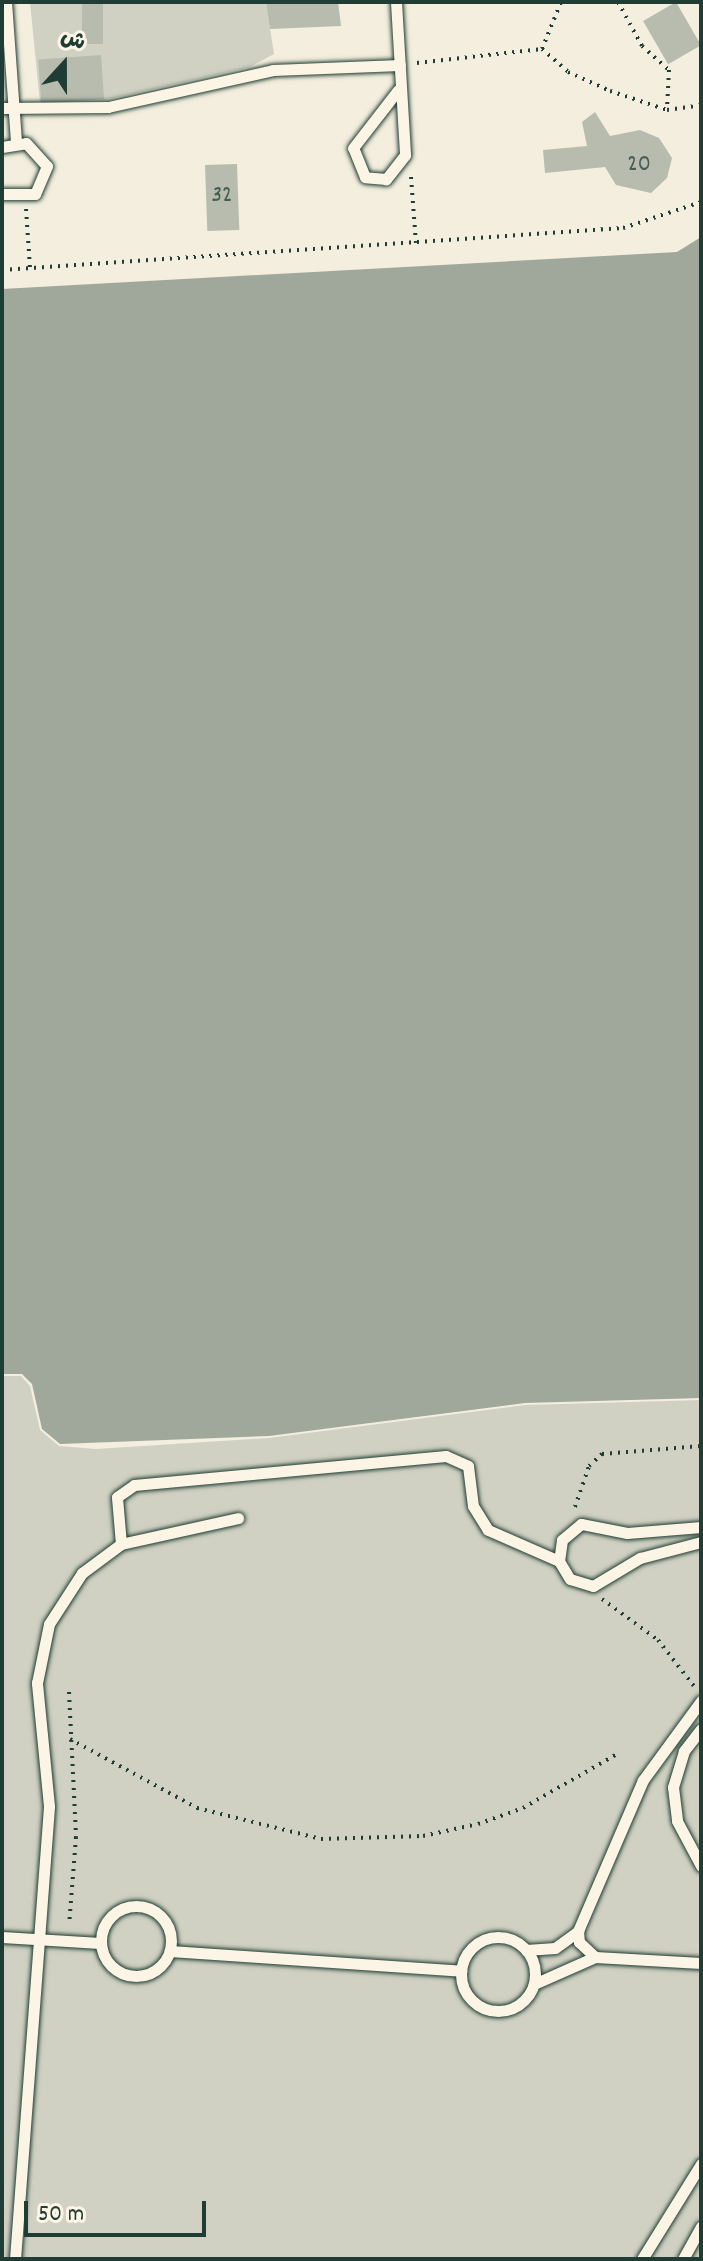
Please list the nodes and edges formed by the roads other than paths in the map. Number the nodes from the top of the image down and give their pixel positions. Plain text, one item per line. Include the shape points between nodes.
1 (6, 2) edge
2 (396, 2) edge
3 (400, 65) junction
4 (398, 90) junction
5 (8, 108) edge
6 (16, 142) junction
7 (2, 147) edge
8 (2, 194) edge
9 (238, 1518) dead end
10 (701, 1527) edge
11 (701, 1542) edge
12 (121, 1544) junction
13 (559, 1561) junction
14 (701, 1700) edge
15 (701, 1729) edge
16 (701, 1866) edge
17 (578, 1931) junction
18 (2, 1937) edge
19 (39, 1939) junction
20 (100, 1943) junction
21 (526, 1950) junction
22 (170, 1951) junction
23 (595, 1957) junction
24 (701, 1963) edge
25 (461, 1971) junction
26 (534, 1984) junction
27 (701, 2164) edge
28 (701, 2227) edge
29 (15, 2259) edge
30 (642, 2259) edge
31 (683, 2259) edge

1 - 5 lane
2 - 3 lane
3 - 4 lane
3 - 5 lane via 273,70 108,107
4 - 4 lane via 358,138 352,159 375,180 396,173 405,155
5 - 6 lane
6 - 7 lane
6 - 8 lane via 36,148 47,166 42,187 25,199
9 - 12 lane
10 - 13 lane via 627,1533 595,1523 569,1531
11 - 13 lane via 640,1558 604,1583 581,1584
12 - 13 lane via 117,1497 134,1485 446,1456 468,1466 473,1506 488,1530
12 - 19 lane via 63,1597 40,1653 38,1714 49,1806
14 - 17 lane via 643,1780
15 - 16 lane via 684,1751 673,1787 677,1821
17 - 21 lane via 555,1948
17 - 23 lane via 585,1952
18 - 19 lane
19 - 20 lane
19 - 29 lane
20 - 22 lane via 108,1963 127,1975 148,1974
20 - 22 lane via 114,1914 145,1907 163,1919
21 - 25 lane via 501,1937 486,1939 474,1946
21 - 26 lane
22 - 25 lane
23 - 24 lane
23 - 26 lane
25 - 26 lane via 470,2000 484,2009 515,2008
27 - 30 lane
28 - 31 lane

